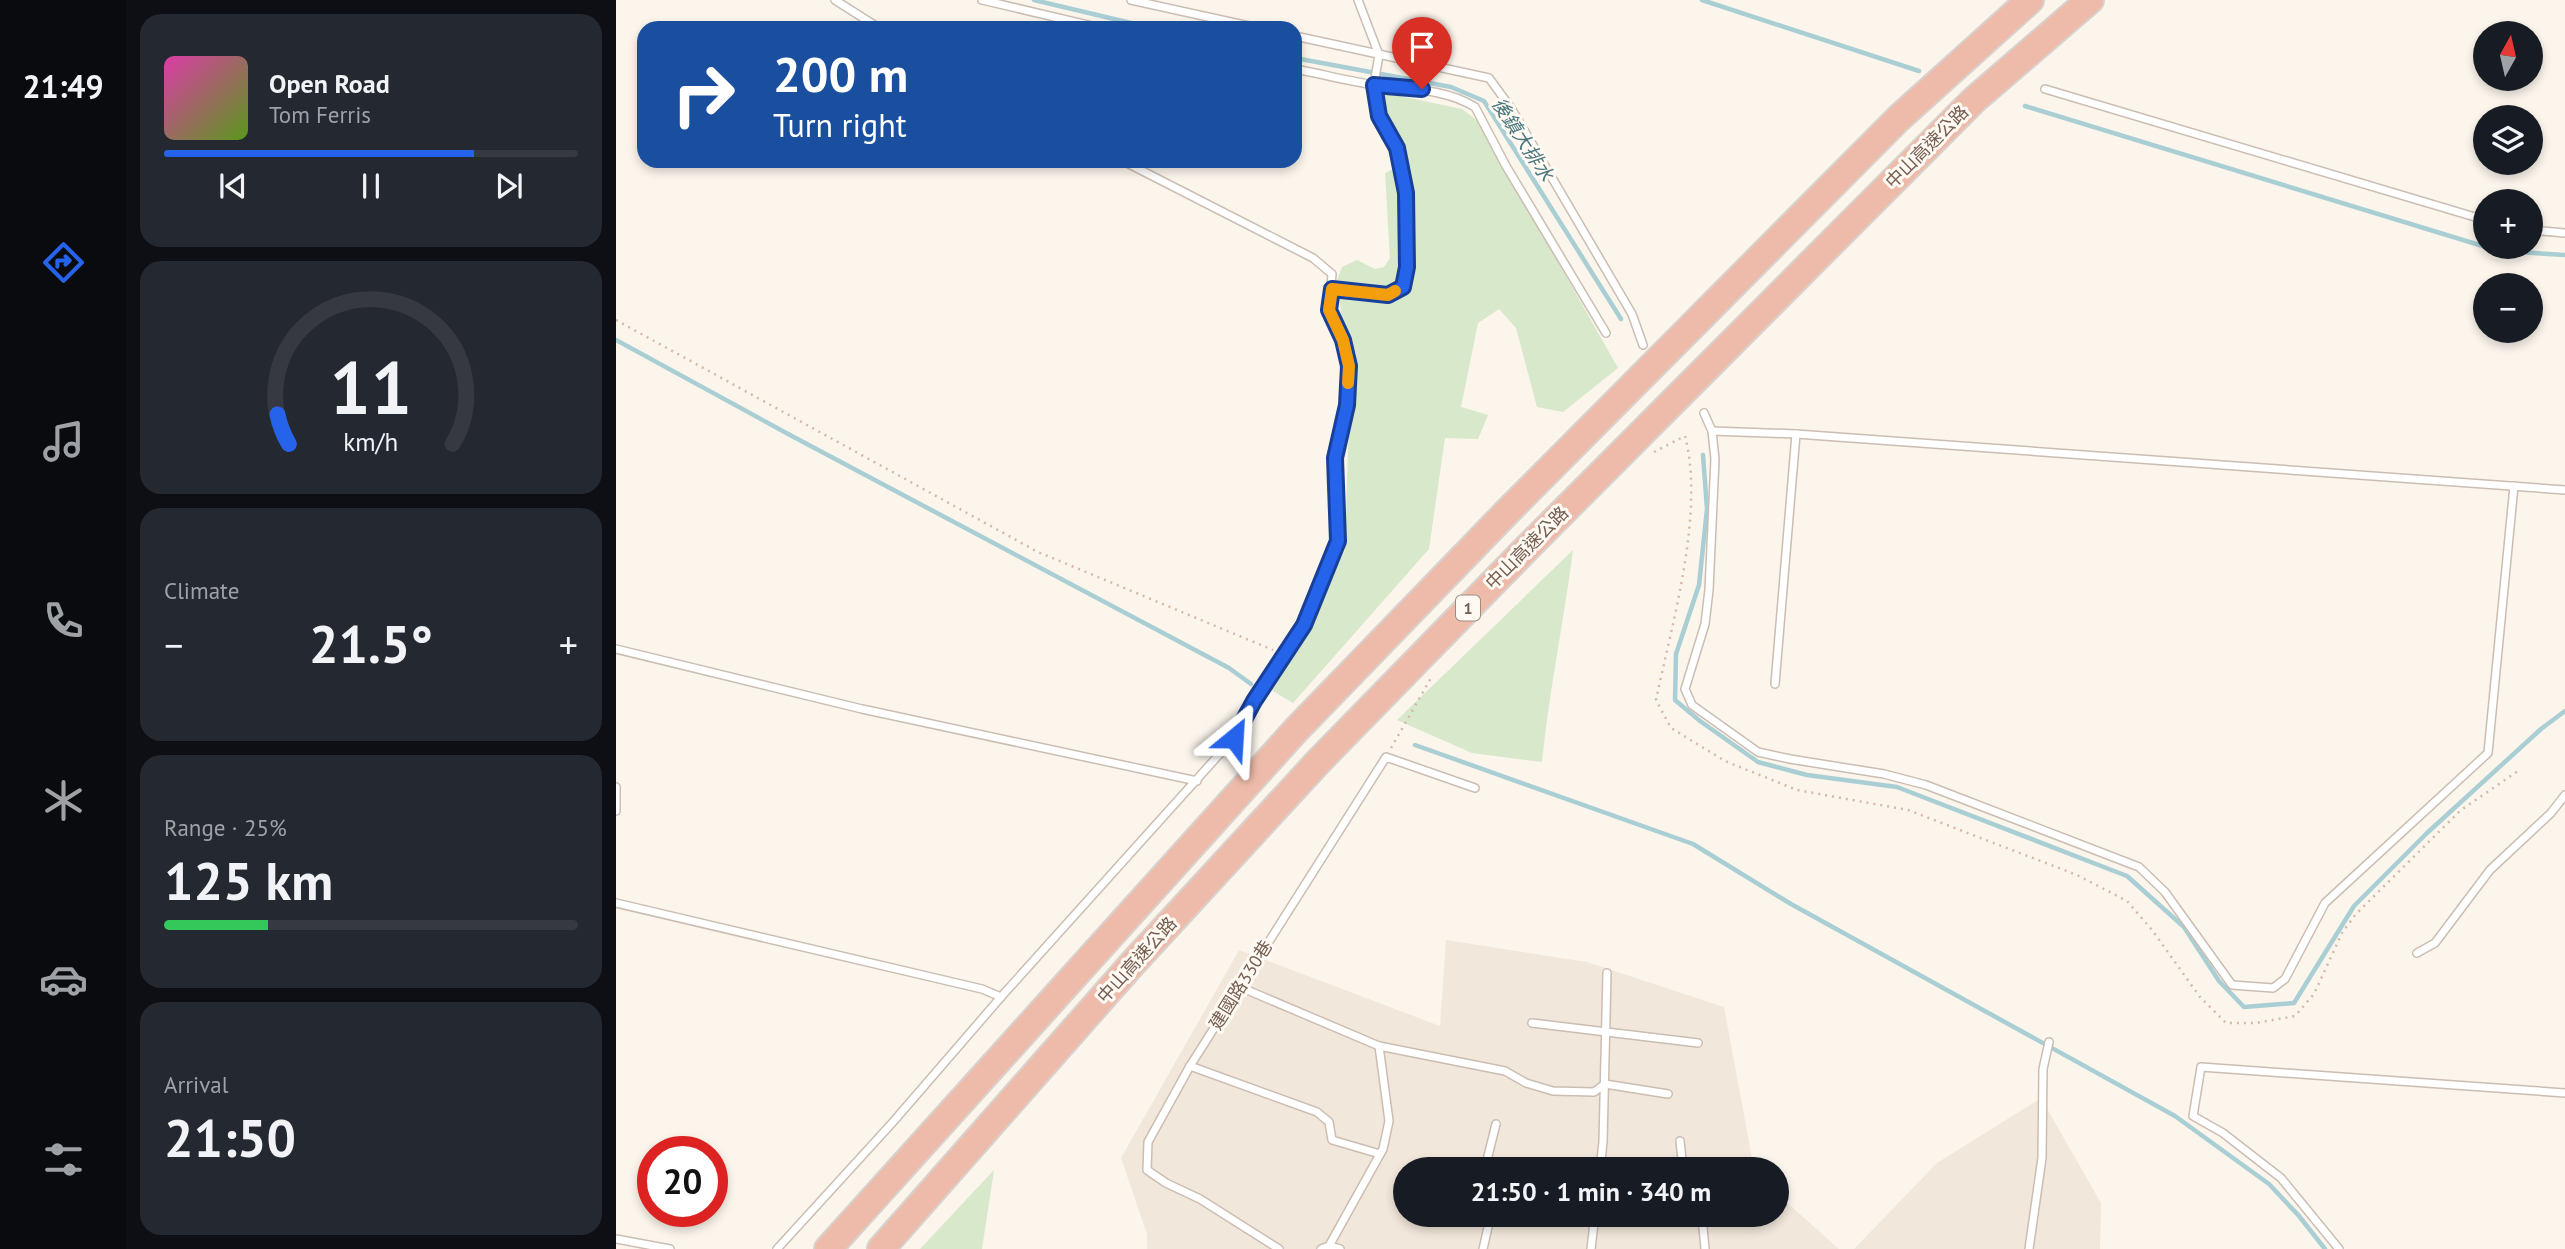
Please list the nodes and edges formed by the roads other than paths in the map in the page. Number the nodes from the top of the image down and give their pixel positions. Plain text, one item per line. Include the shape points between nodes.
1 (835, 0) edge
2 (982, 0) edge
3 (1131, 0) edge
4 (1358, 0) edge
5 (2030, 0) edge
6 (2090, 0) edge
7 (868, 21) edge
8 (1071, 21) edge
9 (1226, 21) edge
10 (1302, 38) edge
11 (1378, 58) junction
12 (1302, 70) edge
13 (1375, 82) junction
14 (2045, 89) dead end
15 (1137, 168) edge
16 (2473, 216) edge
17 (2543, 231) edge
18 (2565, 233) edge
19 (1332, 289) junction
20 (1606, 333) dead end
21 (1643, 345) dead end
22 (1704, 413) dead end
23 (1712, 431) junction
24 (1796, 434) junction
25 (2514, 486) junction
26 (2565, 489) edge
27 (616, 649) edge
28 (1774, 684) dead end
29 (1196, 781) junction
30 (616, 787) edge
31 (1475, 788) dead end
32 (2565, 794) edge
33 (616, 811) edge
34 (616, 903) edge
35 (2417, 953) dead end
36 (1607, 973) dead end
37 (1240, 986) junction
38 (1000, 997) junction
39 (1532, 1023) dead end
40 (1606, 1032) junction
41 (2049, 1042) dead end
42 (1698, 1043) dead end
43 (1379, 1046) junction
44 (1190, 1066) junction
45 (1605, 1084) junction
46 (2565, 1093) edge
47 (1668, 1094) dead end
48 (1496, 1124) dead end
49 (1680, 1141) dead end
50 (1380, 1154) junction
51 (1488, 1157) edge
52 (1601, 1157) edge
53 (1682, 1157) edge
54 (1488, 1227) edge
55 (1594, 1227) edge
56 (1703, 1227) edge
57 (616, 1239) edge
58 (1325, 1247) edge
59 (670, 1249) edge
60 (777, 1249) edge
61 (828, 1249) edge
62 (881, 1249) edge
63 (1279, 1249) edge
64 (1340, 1249) edge
65 (1483, 1249) edge
66 (1591, 1249) edge
67 (1706, 1249) edge
68 (2029, 1249) edge
69 (2339, 1249) edge

1 - 7 lane
2 - 8 lane
3 - 9 lane
4 - 11 lane
5 - 61 highway, 中山高速公路 / 1 via 1899,118 1296,730
6 - 62 highway, 中山高速公路 / 1 via 1974,100 1318,762
10 - 11 lane
11 - 13 lane
11 - 21 lane via 1489,78 1632,314
12 - 13 lane
13 - 19 lane via 1379,116 1397,148 1406,193 1403,287 1388,295
13 - 20 lane via 1422,89 1475,107
14 - 16 lane
15 - 19 lane via 1313,258 1332,274
17 - 18 lane
19 - 29 lane via 1329,310 1349,366 1347,405 1335,458 1338,541 1304,625 1234,738
22 - 23 lane
23 - 24 lane
23 - 25 lane via 1715,459 1709,590 1705,624 1685,689 1692,705 1758,752 1926,785 2139,867 2165,892 2232,985 2244,988 2273,988 2285,979 2325,903 2487,753
24 - 25 lane
24 - 28 lane
25 - 26 lane
27 - 29 lane via 862,709
29 - 38 lane
30 - 33 lane
31 - 37 lane, 建國路330巷 via 1385,757
32 - 35 lane via 2490,870 2435,943
34 - 38 lane
36 - 40 lane
37 - 43 lane
37 - 44 lane, 建國路330巷
38 - 60 lane
39 - 40 lane
40 - 42 lane
40 - 45 lane
41 - 68 lane via 2043,1069 2042,1158
43 - 45 lane via 1504,1071 1553,1091 1594,1092
43 - 50 lane via 1390,1121
44 - 50 lane via 1317,1112 1329,1122 1332,1140
44 - 63 lane, 建國路330巷 via 1148,1142 1147,1170
45 - 47 lane
45 - 52 lane
46 - 69 lane via 2201,1067 2193,1116 2281,1178
48 - 51 lane
49 - 53 lane
50 - 58 lane
54 - 65 lane
55 - 66 lane
56 - 67 lane
57 - 59 lane
58 - 64 lane

